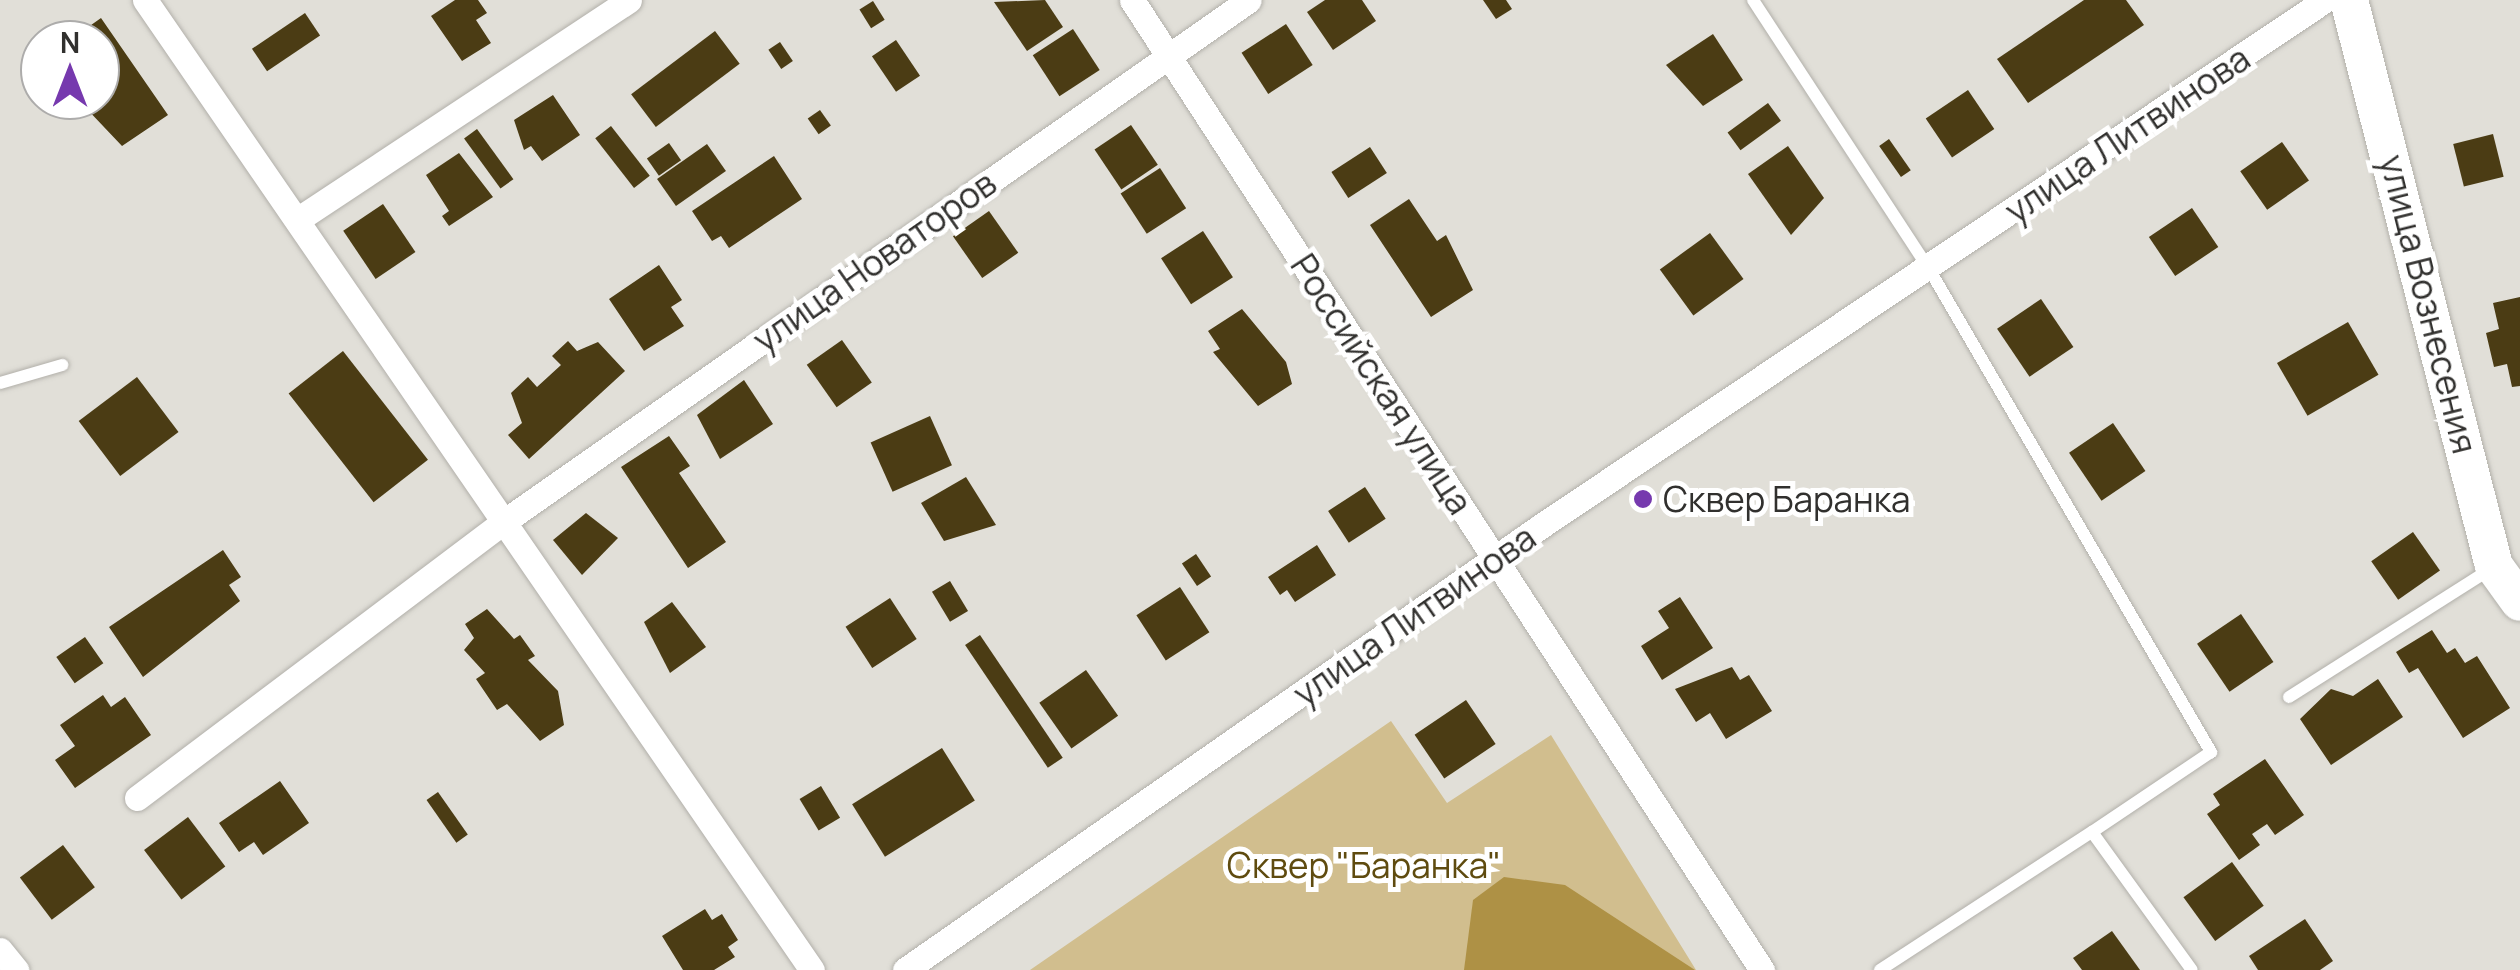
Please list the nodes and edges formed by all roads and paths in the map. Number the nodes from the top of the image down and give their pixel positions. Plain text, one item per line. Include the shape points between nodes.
1 (145, 0) edge
2 (630, 0) edge
3 (1132, 0) edge
4 (1249, 0) edge
5 (1753, 0) edge
6 (2325, 0) edge
7 (2350, 0) edge
8 (1168, 54) junction
9 (297, 220) junction
10 (1928, 267) junction
11 (62, 364) dead end
12 (0, 384) edge
13 (500, 524) junction
14 (1495, 558) junction
15 (2494, 566) junction
16 (2520, 602) edge
17 (2289, 697) dead end
18 (137, 798) dead end
19 (2092, 832) junction
20 (0, 950) edge
21 (16, 970) edge
22 (812, 970) edge
23 (905, 970) edge
24 (1762, 970) edge
25 (1880, 970) edge
26 (2192, 970) edge

1 - 9 street
2 - 9 street
3 - 8 street, Российская улица
4 - 8 street, улица Новаторов
5 - 10 lane
6 - 10 street, улица Литвинова
7 - 15 street, улица Вознесения
8 - 13 street, улица Новаторов
8 - 14 street, Российская улица
9 - 13 street
10 - 14 street, улица Литвинова
10 - 19 lane via 2211,752
11 - 12 lane
13 - 18 street, улица Новаторов
13 - 22 street
14 - 23 street, улица Литвинова
14 - 24 street, Российская улица
15 - 16 street, улица Вознесения
15 - 17 lane
19 - 25 lane
19 - 26 lane
20 - 21 street

